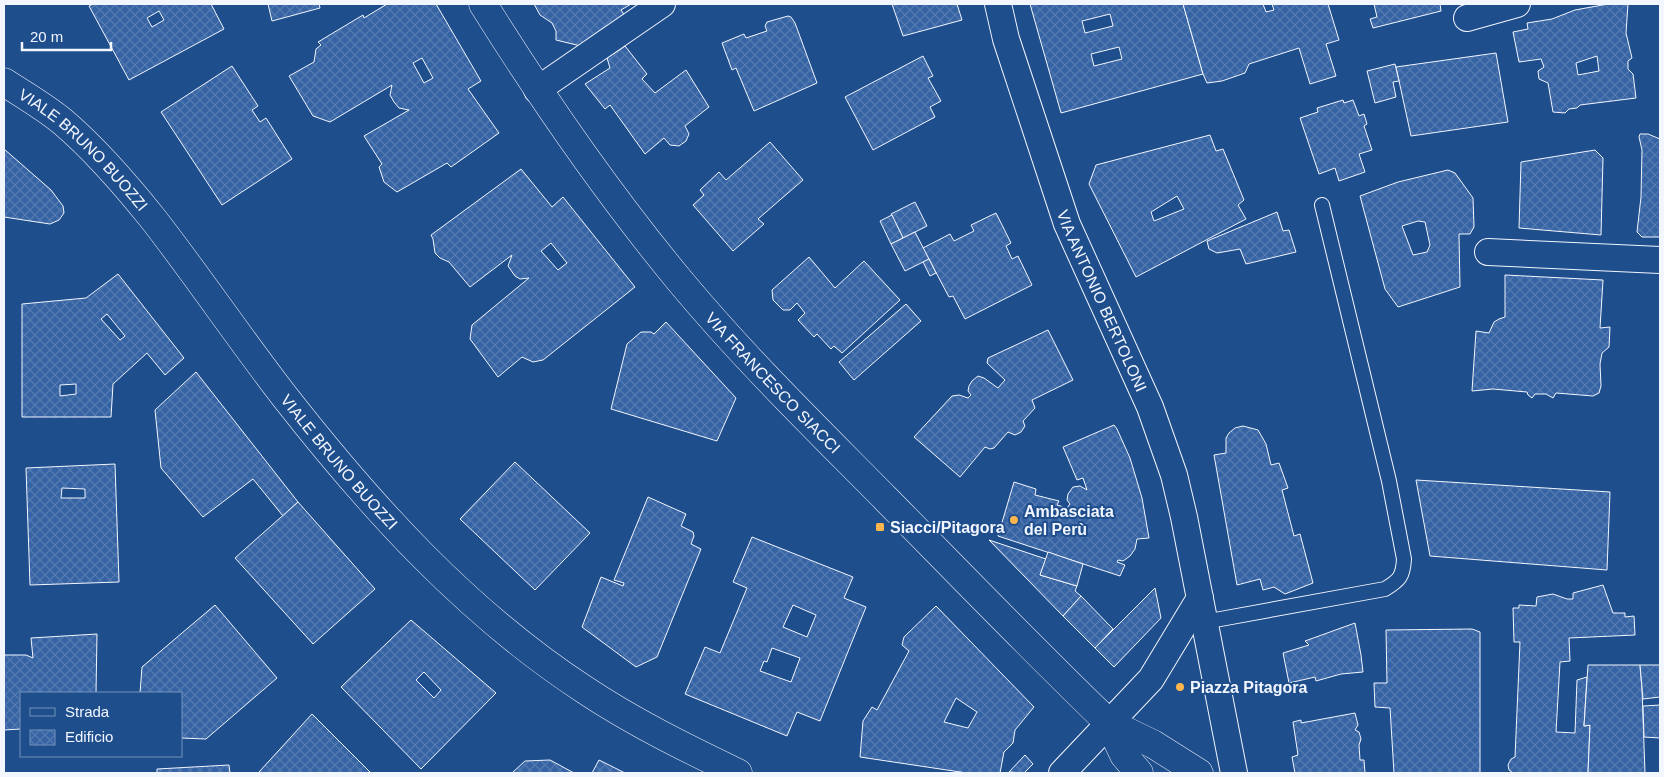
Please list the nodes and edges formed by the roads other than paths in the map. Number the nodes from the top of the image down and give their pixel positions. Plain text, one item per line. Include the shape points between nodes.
1 (483, 4) edge
2 (662, 4) edge
3 (998, 4) edge
4 (1517, 4) edge
5 (1467, 18) dead end
6 (4, 82) edge
7 (537, 90) junction
8 (1322, 205) dead end
9 (1488, 252) dead end
10 (1660, 260) edge
11 (1202, 610) junction
12 (1109, 723) junction
13 (738, 773) edge
14 (1062, 773) edge
15 (1139, 773) edge
16 (1199, 773) edge
17 (1234, 773) edge

1 - 7 street, VIA FRANCESCO SIACCI
2 - 7 street
3 - 11 street, VIA ANTONIO BERTOLONI via 1006,39 1067,224 1164,442 1184,517
4 - 5 street
6 - 13 street, VIALE BRUNO BUOZZI via 62,121 131,191 304,421 380,510 446,580 524,645 585,690 649,728
7 - 12 street, VIA FRANCESCO SIACCI via 632,222 715,322
8 - 11 lane via 1388,480 1404,559 1403,571 1397,582 1386,589
9 - 10 street
11 - 12 street via 1151,679
11 - 17 street
12 - 14 street
12 - 15 street via 1124,755
12 - 16 street via 1153,744

